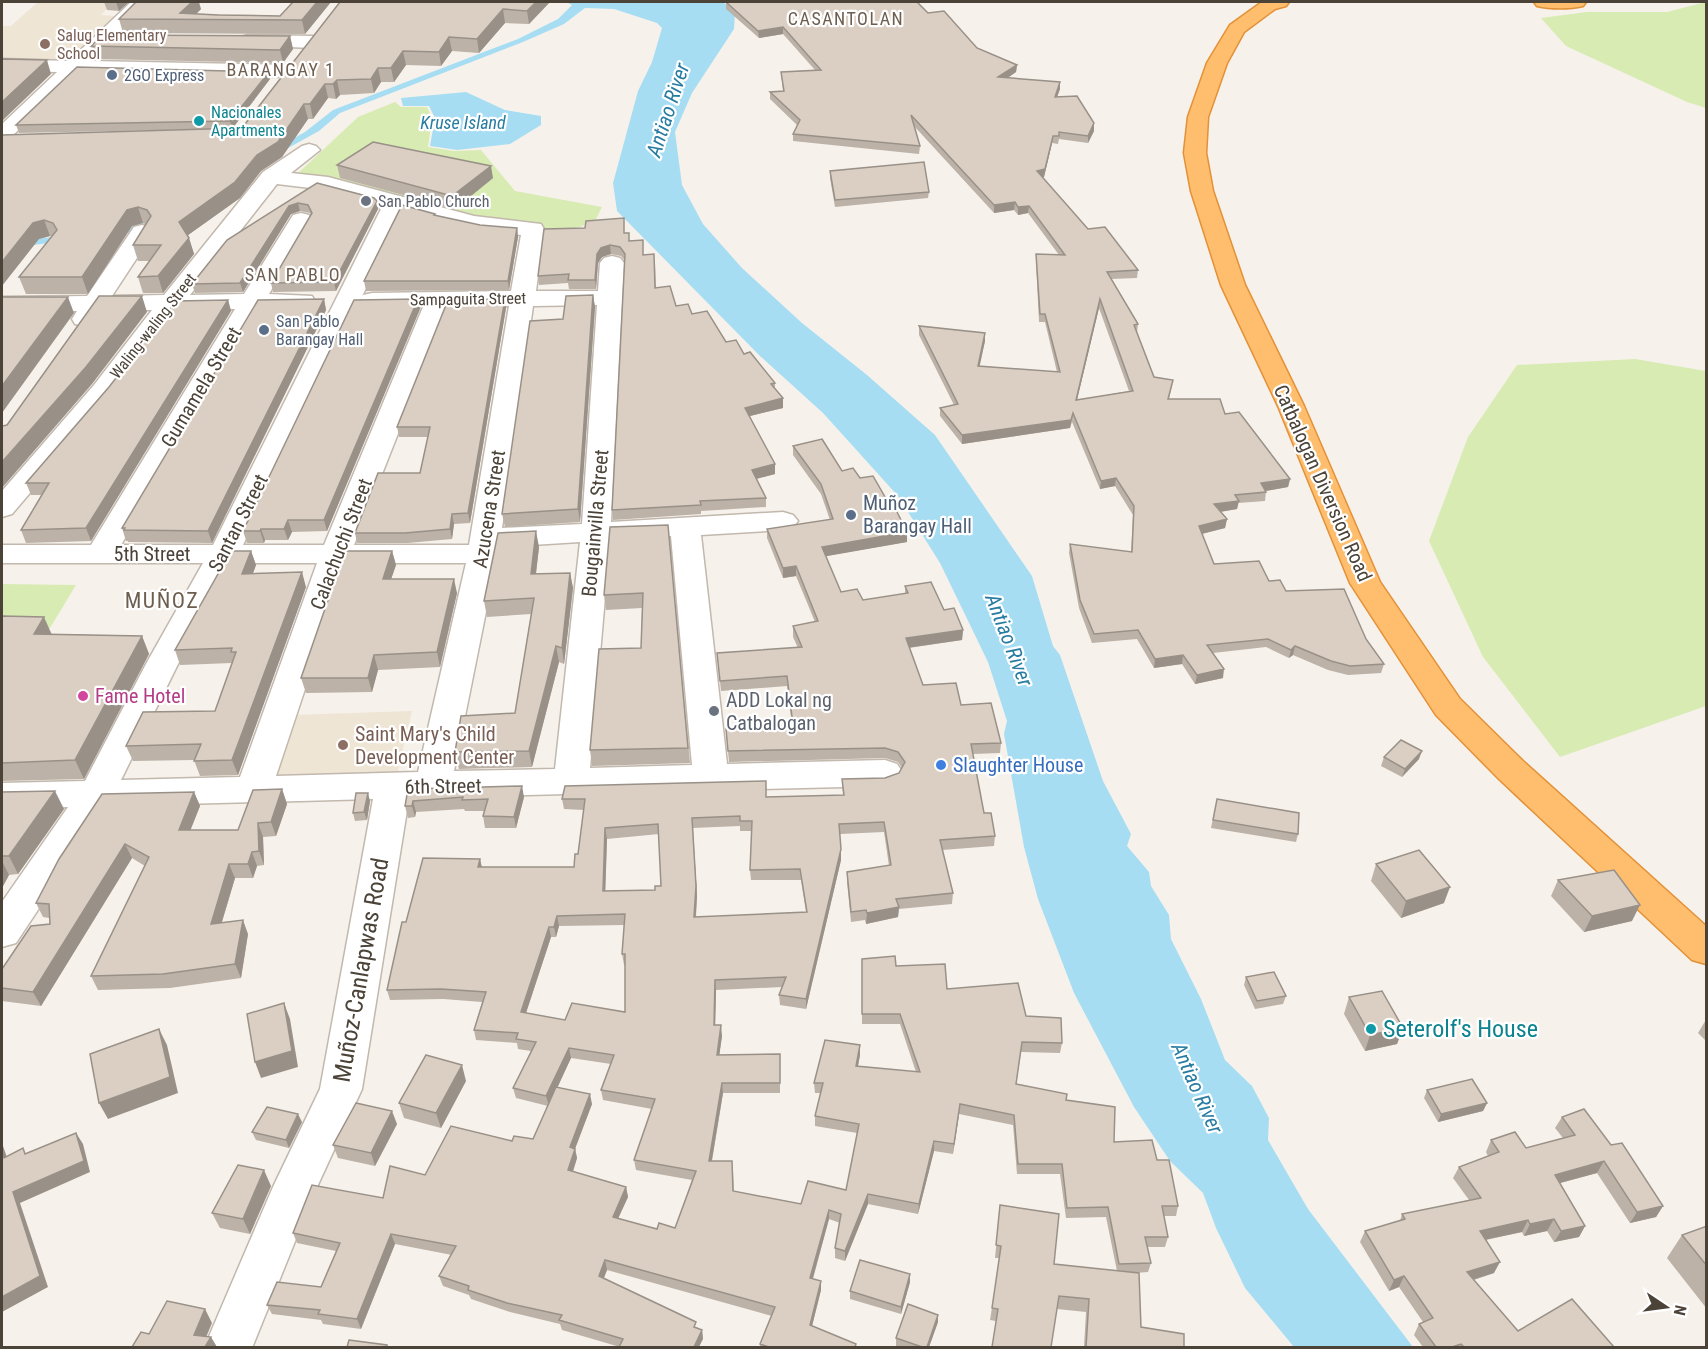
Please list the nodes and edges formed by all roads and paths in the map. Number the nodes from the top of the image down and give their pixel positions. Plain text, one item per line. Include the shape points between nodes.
1 (141, 2) edge
2 (1280, 2) edge
3 (1543, 2) edge
4 (1577, 2) edge
5 (324, 26) edge
6 (100, 40) junction
7 (124, 40) edge
8 (230, 41) edge
9 (312, 42) junction
10 (2, 65) edge
11 (73, 66) junction
12 (289, 71) junction
13 (275, 90) edge
14 (2, 135) edge
15 (25, 141) edge
16 (2, 142) edge
17 (309, 150) dead end
18 (271, 177) junction
19 (384, 198) junction
20 (302, 220) dead end
21 (142, 232) edge
22 (612, 263) dead end
23 (22, 279) edge
24 (522, 298) junction
25 (610, 298) junction
26 (346, 300) junction
27 (438, 300) junction
28 (171, 302) junction
29 (253, 302) junction
30 (2, 304) edge
31 (95, 304) junction
32 (68, 342) edge
33 (2, 508) edge
34 (783, 521) dead end
35 (685, 527) junction
36 (596, 533) junction
37 (484, 546) junction
38 (2, 554) edge
39 (100, 554) junction
40 (335, 554) junction
41 (224, 555) junction
42 (885, 773) dead end
43 (711, 778) junction
44 (571, 782) junction
45 (433, 786) junction
46 (393, 787) junction
47 (253, 791) junction
48 (96, 794) junction
49 (2, 796) edge
50 (2, 932) edge
51 (1707, 949) edge
52 (228, 1347) edge

1 - 6 street
2 - 51 highway, Catbalogan Diversion Road via 1269,5 1237,29 1217,63 1198,117 1195,153 1202,191 1233,285 1291,406 1365,583 1449,707 1519,778
3 - 4 highway
5 - 9 street
6 - 7 street
6 - 11 street
8 - 9 street
9 - 12 street
10 - 11 street
11 - 12 street
11 - 14 street
12 - 13 street
15 - 16 street
17 - 18 street, Waling-waling Street
18 - 19 street via 328,184
18 - 28 street, Waling-waling Street
19 - 24 street, Azucena Street via 473,223 533,229
19 - 26 street, Santan Street via 393,208
20 - 29 street, Gumamela Street
21 - 31 street
22 - 25 street, Bougainvilla Street
23 - 30 street
24 - 25 street, Sampaguita Street
24 - 27 street, Sampaguita Street
24 - 37 street, Azucena Street
25 - 36 street, Bougainvilla Street
26 - 27 street, Sampaguita Street
26 - 29 street, Sampaguita Street
26 - 41 street, Santan Street
27 - 40 street, Calachuchi Street
28 - 29 street, Sampaguita Street
28 - 31 street, Sampaguita Street
28 - 33 street, Waling-waling Street via 103,391
29 - 39 street, Gumamela Street
30 - 31 street, Sampaguita Street
31 - 32 street
34 - 35 street, 5th Street
35 - 36 street, 5th Street
35 - 43 street
36 - 37 street, 5th Street
36 - 44 street, Bougainvilla Street
37 - 40 street, 5th Street
37 - 45 street, Azucena Street
38 - 39 street, 5th Street
39 - 41 street, 5th Street
40 - 41 street, 5th Street
40 - 47 street, Calachuchi Street
41 - 48 street, Santan Street via 162,664
42 - 43 street, 6th Street
43 - 44 street, 6th Street
44 - 45 street, 6th Street
45 - 46 street, 6th Street
46 - 47 street, 6th Street
46 - 52 street, Muñoz-Canlapwas Road via 341,1089
47 - 48 street, 6th Street
48 - 49 street, 6th Street
48 - 50 street, Santan Street

